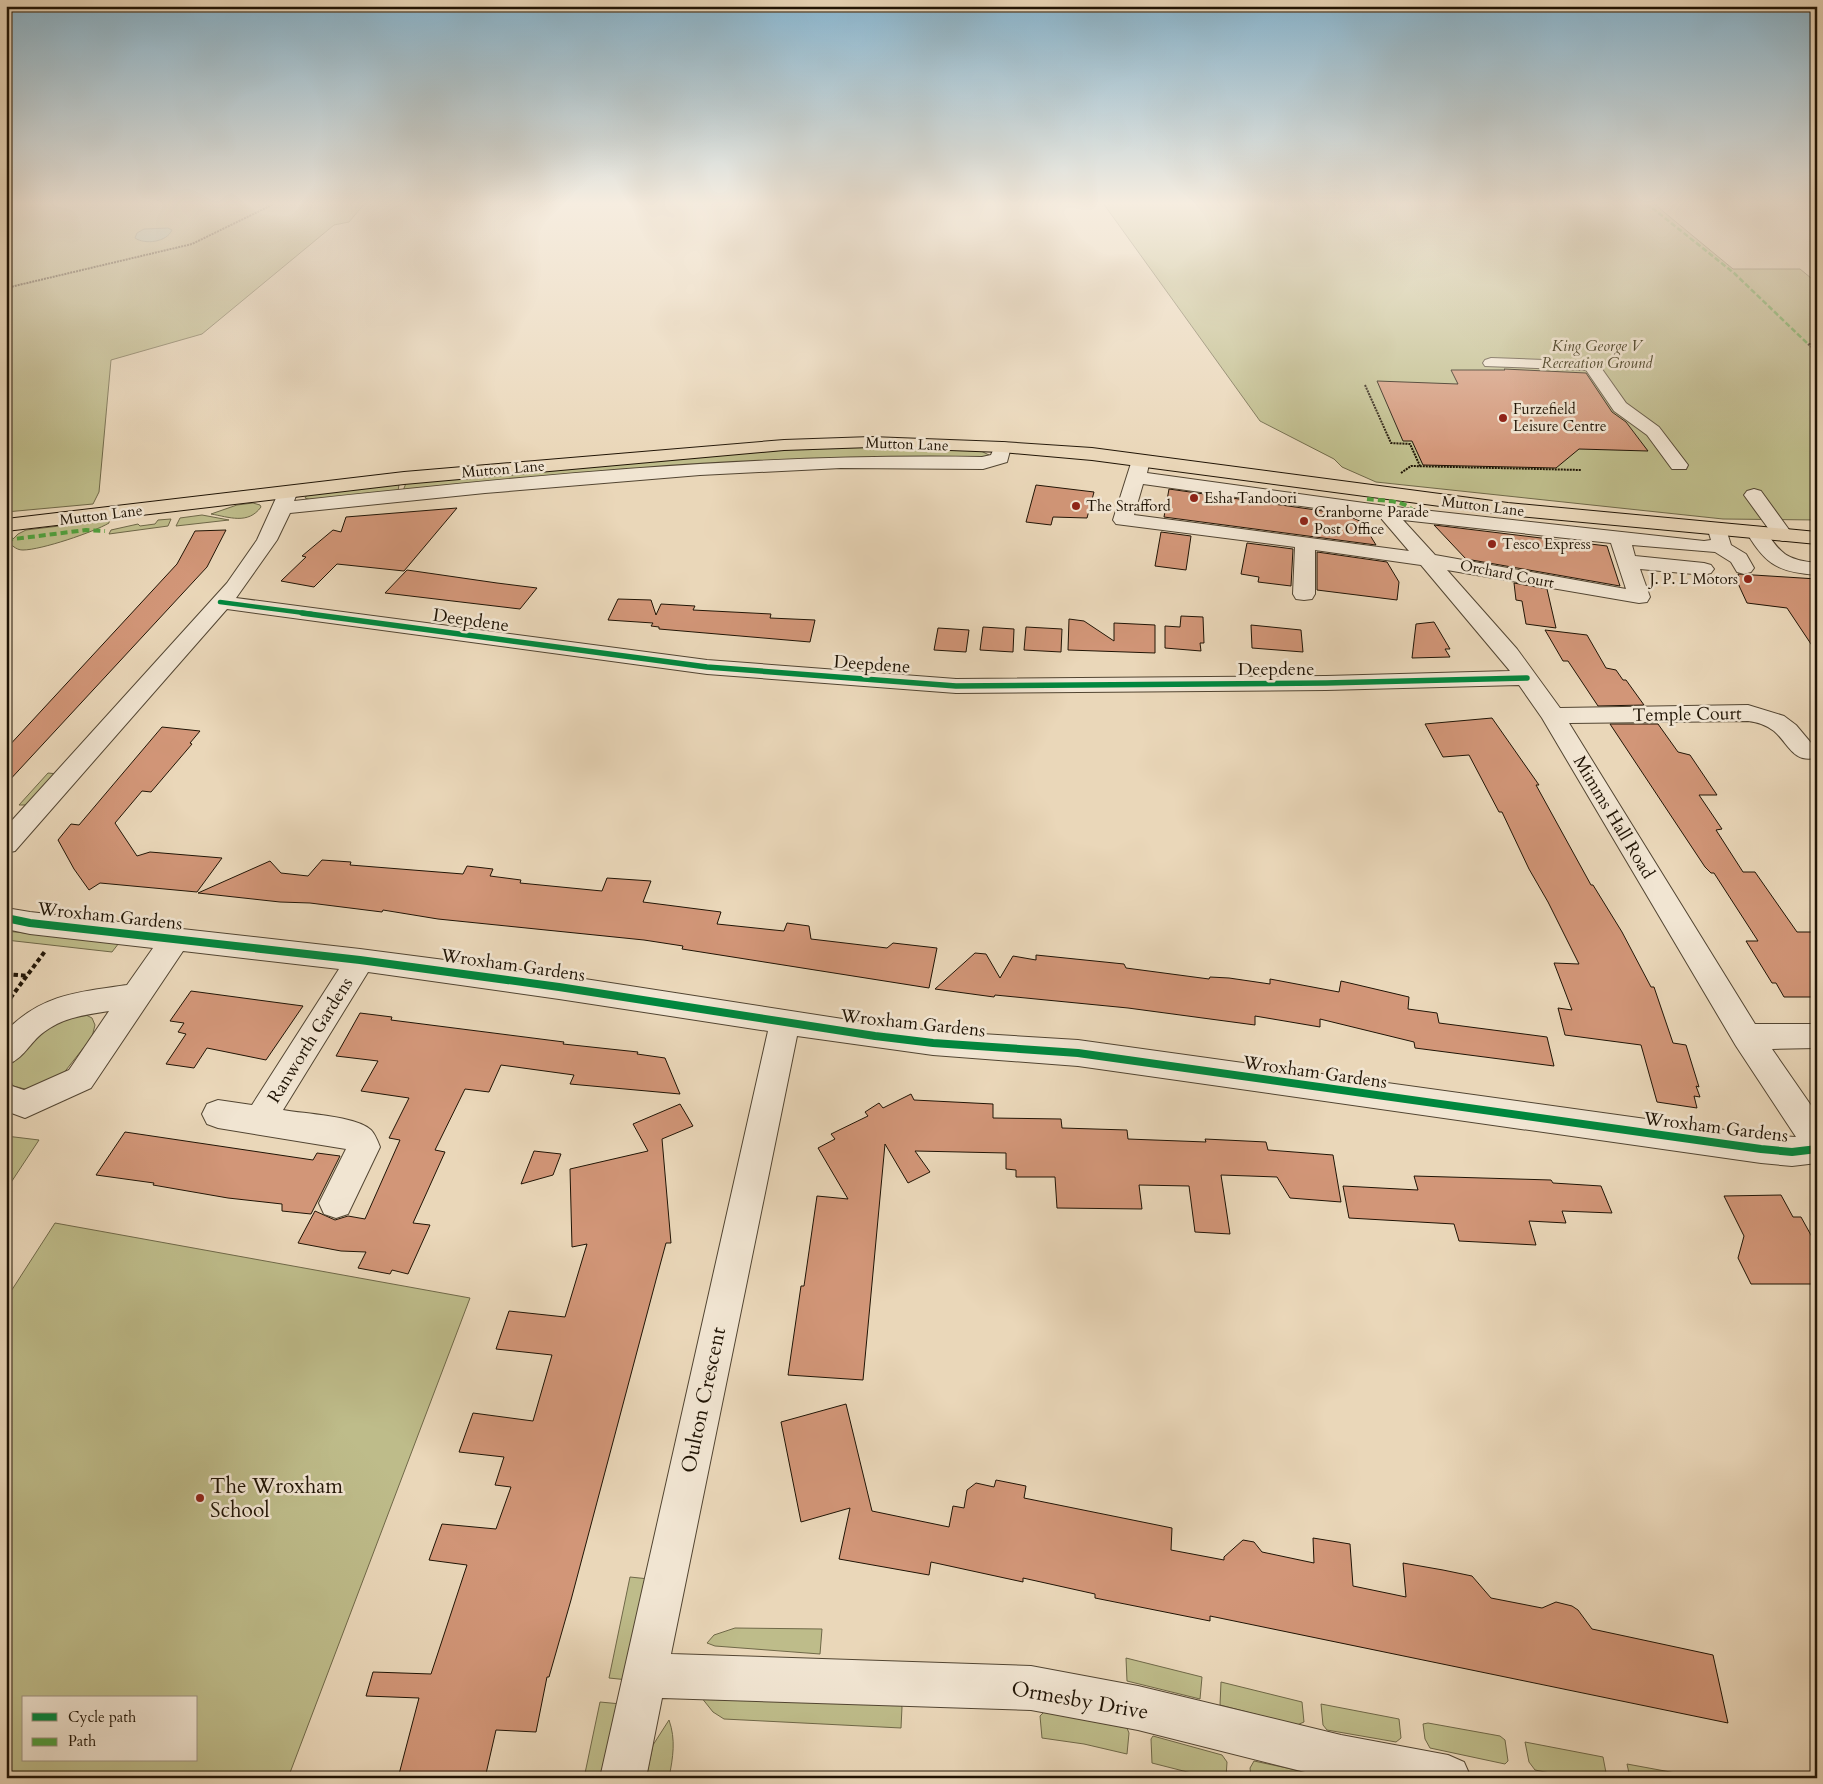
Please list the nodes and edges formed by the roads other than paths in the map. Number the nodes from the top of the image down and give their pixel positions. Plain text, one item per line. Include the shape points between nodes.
1 (1492, 363) dead end
2 (1679, 465) dead end
3 (1138, 469) junction
4 (1754, 495) dead end
5 (286, 499) junction
6 (1386, 512) junction
7 (8, 527) edge
8 (1757, 533) junction
9 (1783, 535) junction
10 (1619, 537) junction
11 (1718, 538) junction
12 (1817, 538) edge
13 (1305, 544) junction
14 (1429, 561) junction
15 (1627, 561) junction
16 (1744, 568) dead end
17 (1704, 569) dead end
18 (1817, 569) edge
19 (1304, 594) dead end
20 (220, 602) junction
21 (1527, 678) junction
22 (1553, 716) junction
23 (1806, 752) dead end
24 (6, 844) edge
25 (6, 918) edge
26 (176, 939) junction
27 (360, 960) junction
28 (136, 995) junction
29 (785, 1022) junction
30 (1817, 1036) edge
31 (1748, 1037) junction
32 (6, 1052) edge
33 (8, 1099) edge
34 (218, 1114) dead end
35 (260, 1120) junction
36 (1817, 1140) edge
37 (1817, 1150) edge
38 (336, 1203) dead end
39 (644, 1676) junction
40 (623, 1778) edge
41 (1448, 1778) edge

1 - 2 street via 1591,365 1620,407 1653,431
3 - 5 main road, Mutton Lane via 1002,446 871,442 784,445 404,478
3 - 6 street
3 - 11 main road, Mutton Lane via 1382,494
3 - 13 street, Orchard Court via 1123,520
4 - 9 street
5 - 7 main road, Mutton Lane
5 - 20 street via 262,550
6 - 10 street
6 - 14 street, Mimms Hall Road
8 - 9 main road, Mutton Lane
8 - 11 main road, Mutton Lane
8 - 18 street via 1777,561 1789,567
9 - 12 main road, Mutton Lane
10 - 11 street via 1704,547
10 - 15 street
11 - 16 street via 1739,558
13 - 14 street, Orchard Court
13 - 19 street
14 - 15 street, Orchard Court via 1639,597
14 - 21 street, Mimms Hall Road
15 - 17 street
20 - 21 street, Deepdene via 707,667 956,686
20 - 24 street
21 - 22 street, Mimms Hall Road
22 - 23 street, Temple Court via 1748,713 1780,723
22 - 31 street, Mimms Hall Road
25 - 26 street, Wroxham Gardens
26 - 27 street, Wroxham Gardens
26 - 28 street
27 - 29 street, Wroxham Gardens
27 - 35 street, Ranworth Gardens
28 - 32 street via 64,1006 32,1024
28 - 33 street via 80,1079 25,1104
29 - 37 street, Wroxham Gardens via 927,1042 1078,1053 1761,1149
29 - 39 street, Oulton Crescent
30 - 31 street
31 - 36 street, Mimms Hall Road
34 - 35 street, Ranworth Gardens
35 - 38 street, Ranworth Gardens via 351,1135 360,1140 364,1147
39 - 40 street, Oulton Crescent
39 - 41 street, Ormesby Drive via 1031,1688 1138,1708 1332,1756

